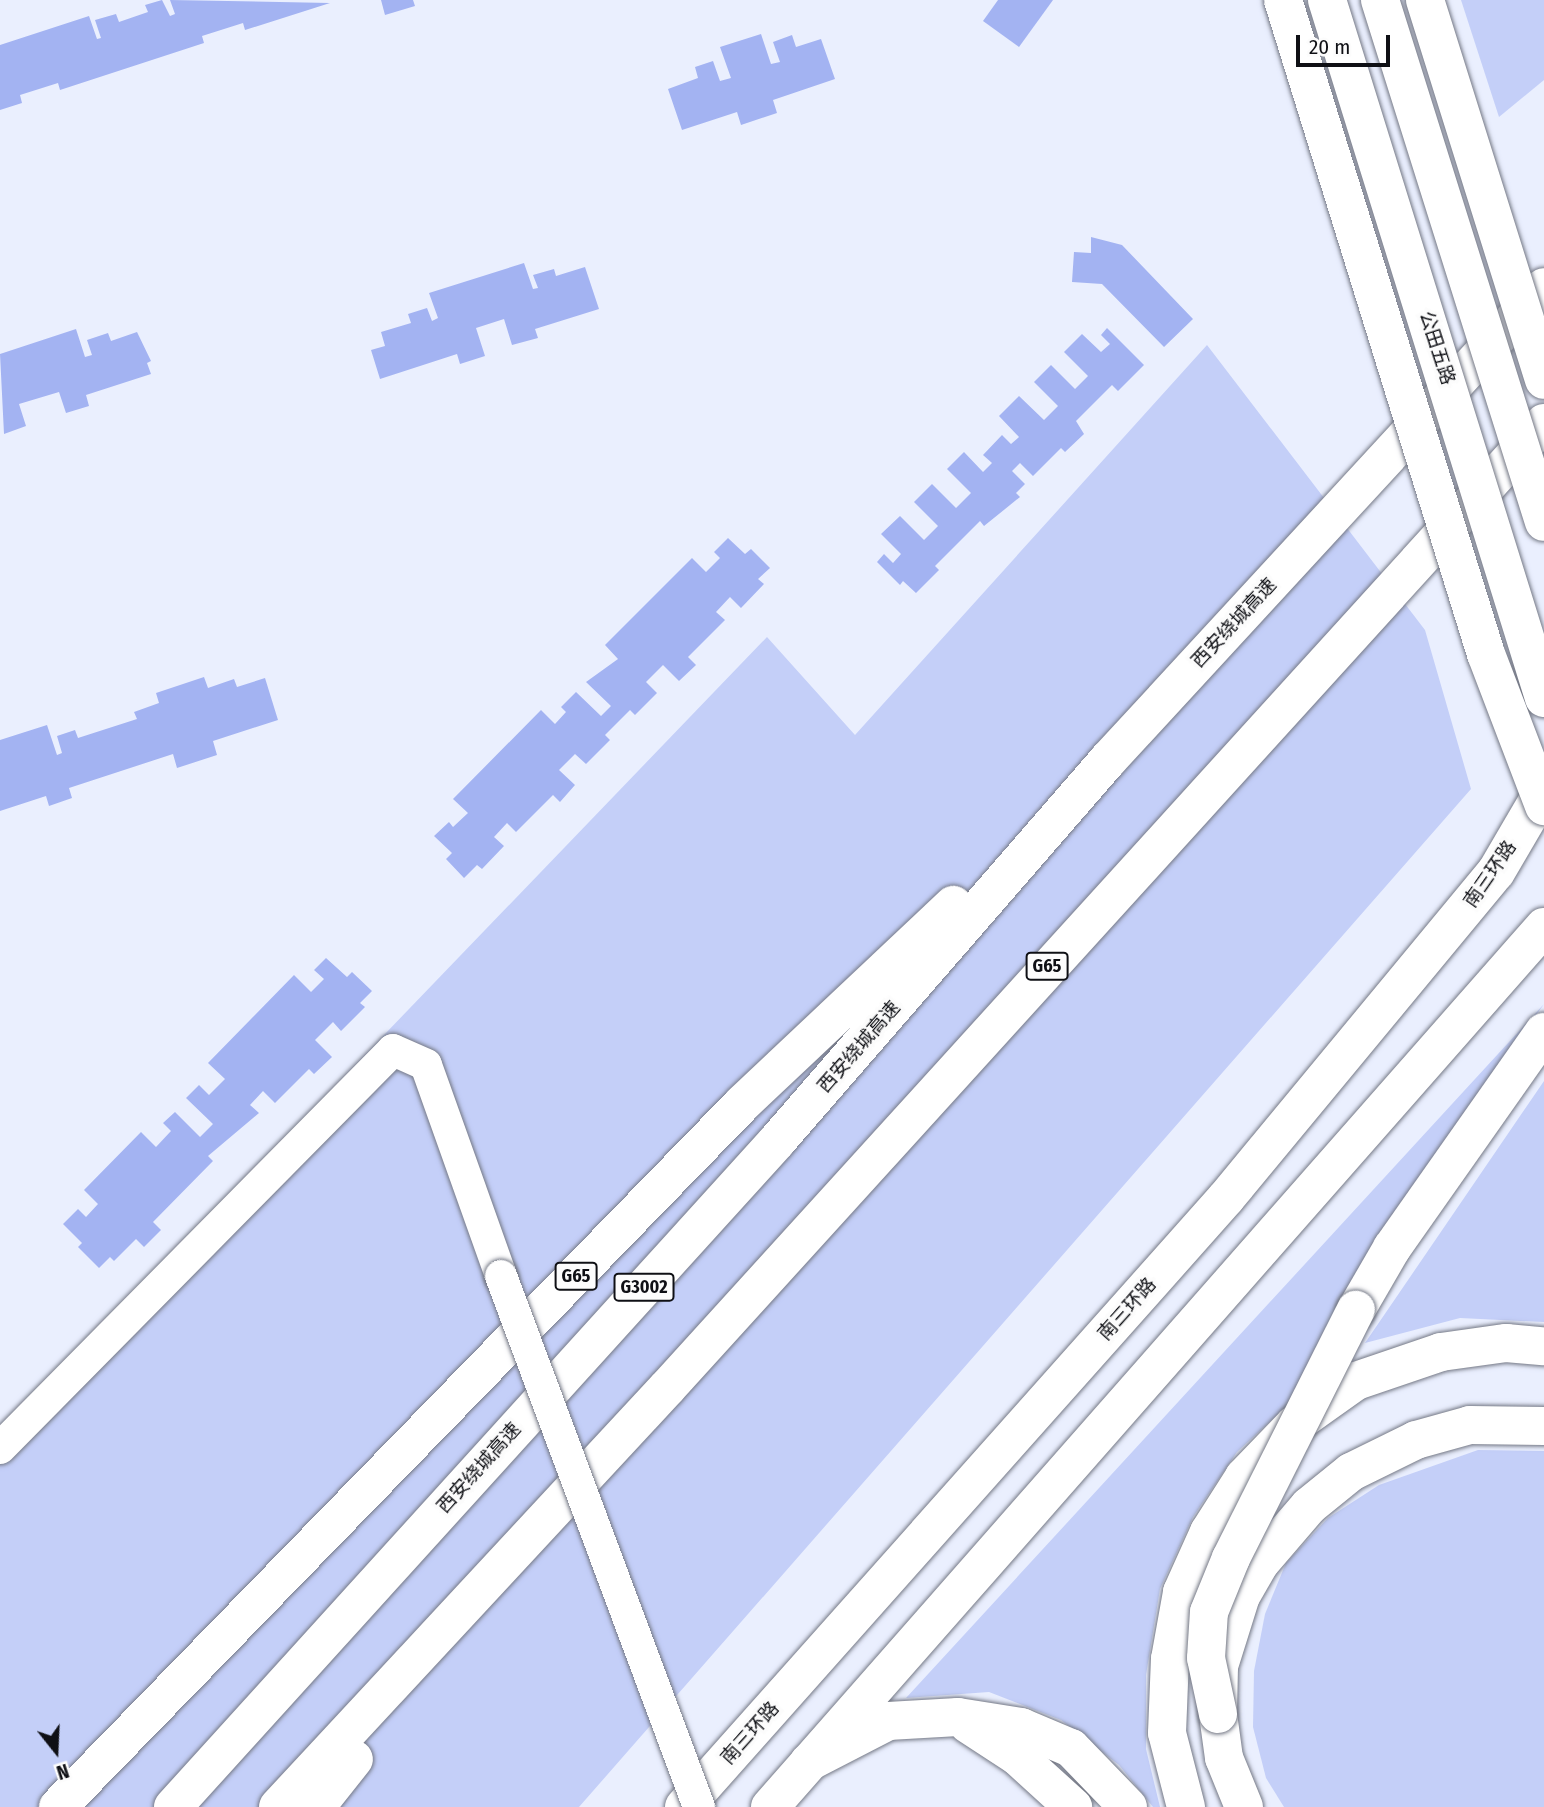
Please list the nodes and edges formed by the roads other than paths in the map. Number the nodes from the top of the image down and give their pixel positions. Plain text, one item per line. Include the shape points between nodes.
1 (1283, 0) edge
2 (1326, 0) edge
3 (1380, 0) edge
4 (1425, 0) edge
5 (1544, 287) edge
6 (1544, 380) edge
7 (1544, 423) edge
8 (1544, 522) edge
9 (1544, 698) edge
10 (1108, 760) junction
11 (1544, 790) edge
12 (1544, 806) edge
13 (1544, 927) edge
14 (1544, 1032) edge
15 (1544, 1346) edge
16 (1544, 1426) edge
17 (0, 1448) edge
18 (552, 1511) junction
19 (1218, 1714) junction
20 (958, 1717) junction
21 (808, 1763) junction
22 (58, 1807) edge
23 (173, 1807) edge
24 (278, 1807) edge
25 (316, 1807) edge
26 (684, 1807) edge
27 (699, 1807) edge
28 (770, 1807) edge
29 (1073, 1807) edge
30 (1128, 1807) edge
31 (1186, 1807) edge
32 (1244, 1807) edge

1 - 12 main road, bridge via 1486,654
2 - 9 main road, 公田五路, bridge
3 - 8 main road, bridge
4 - 6 main road, bridge
5 - 10 main road, 西安绕城高速 / G65
7 - 18 main road, G65
10 - 22 main road, G65 via 743,1103
10 - 23 main road, 西安绕城高速 / G3002 via 777,1141
11 - 26 main road, 南三环路 via 1496,872 1226,1198
13 - 21 main road
14 - 19 main road, bridge via 1392,1248 1231,1558 1209,1612 1206,1658
15 - 31 main road via 1506,1343 1441,1352 1356,1381 1294,1426 1244,1477 1209,1532 1182,1592 1170,1659 1167,1733
16 - 19 main road, bridge via 1470,1425 1416,1440 1351,1472 1309,1506 1260,1563 1241,1596 1219,1666
17 - 27 street, bridge via 393,1051 426,1065
18 - 24 main road, G65
18 - 25 main road
19 - 32 main road via 1224,1758
20 - 21 main road via 888,1721
20 - 29 main road via 1017,1756
20 - 30 main road via 1021,1727 1071,1748
21 - 28 main road

